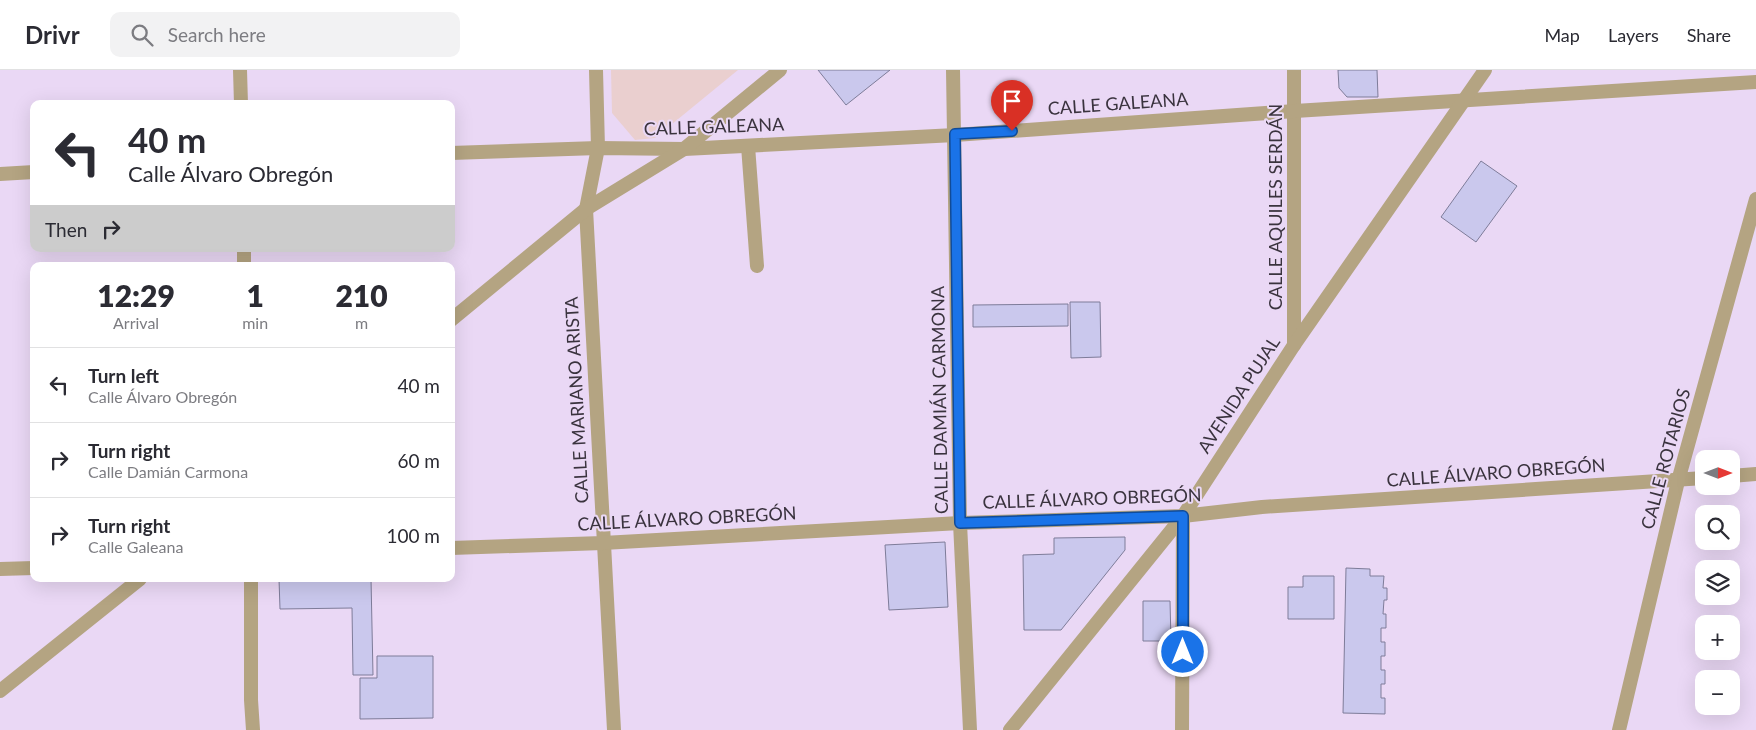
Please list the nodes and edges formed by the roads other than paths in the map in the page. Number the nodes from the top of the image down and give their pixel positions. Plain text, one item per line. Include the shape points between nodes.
1 (240, 70) edge
2 (596, 70) edge
3 (780, 70) edge
4 (953, 70) edge
5 (1294, 70) edge
6 (1485, 70) edge
7 (1756, 82) edge
8 (241, 100) edge
9 (1465, 100) junction
10 (1295, 111) junction
11 (955, 134) junction
12 (748, 146) junction
13 (598, 148) junction
14 (684, 149) junction
15 (455, 153) edge
16 (30, 172) edge
17 (0, 174) edge
18 (1756, 199) edge
19 (586, 209) junction
20 (757, 266) dead end
21 (455, 317) edge
22 (1294, 345) junction
23 (1756, 474) edge
24 (1740, 475) edge
25 (1695, 479) edge
26 (1678, 480) junction
27 (1183, 516) junction
28 (960, 523) junction
29 (603, 543) junction
30 (455, 548) edge
31 (30, 568) edge
32 (0, 569) edge
33 (136, 582) edge
34 (251, 582) edge
35 (0, 691) edge
36 (253, 730) edge
37 (614, 730) edge
38 (970, 730) edge
39 (1010, 730) edge
40 (1182, 730) edge
41 (1619, 730) edge

1 - 8 street
2 - 13 street, CALLE MARIANO ARISTA
3 - 14 street
4 - 11 street, CALLE DAMIÁN CARMONA
5 - 10 street, CALLE AQUILES SERDÁN
6 - 9 street, AVENIDA PUJAL
7 - 9 street, CALLE GALEANA
9 - 10 street, CALLE GALEANA
9 - 22 street, AVENIDA PUJAL
10 - 11 street, CALLE GALEANA
10 - 22 street, CALLE AQUILES SERDÁN
11 - 12 street, CALLE GALEANA
11 - 28 street, CALLE DAMIÁN CARMONA
12 - 14 street, CALLE GALEANA
12 - 20 street
13 - 14 street, CALLE GALEANA
13 - 15 street, CALLE GALEANA
13 - 19 street, CALLE MARIANO ARISTA
14 - 19 street
16 - 17 street
18 - 26 street, CALLE ROTARIOS
19 - 21 street
19 - 29 street, CALLE MARIANO ARISTA
22 - 27 street, AVENIDA PUJAL
23 - 24 street
25 - 26 street, CALLE ÁLVARO OBREGÓN
26 - 27 street, CALLE ÁLVARO OBREGÓN via 1262,507
26 - 41 street, CALLE ROTARIOS
27 - 28 street, CALLE ÁLVARO OBREGÓN
27 - 39 street, AVENIDA PUJAL
27 - 40 street
28 - 29 street, CALLE ÁLVARO OBREGÓN
28 - 38 street, CALLE DAMIÁN CARMONA
29 - 30 street, CALLE ÁLVARO OBREGÓN
29 - 37 street, CALLE MARIANO ARISTA
31 - 32 street
33 - 35 street
34 - 36 street

